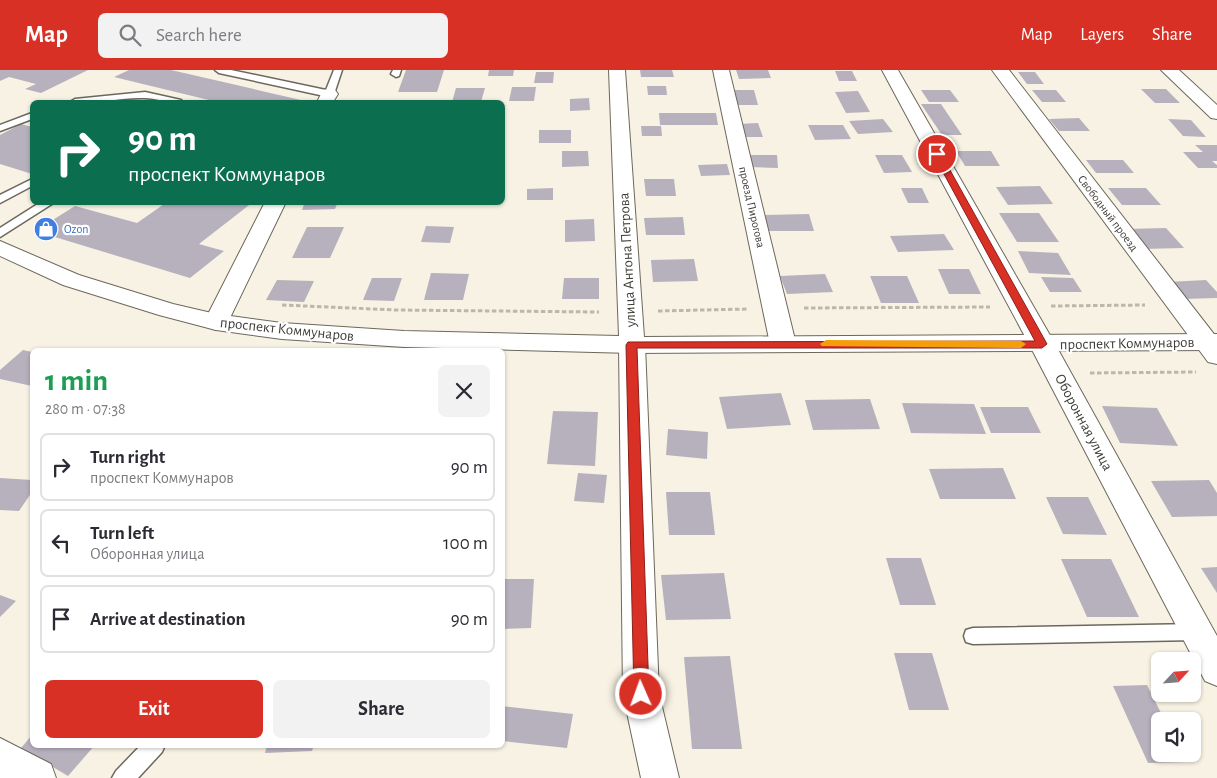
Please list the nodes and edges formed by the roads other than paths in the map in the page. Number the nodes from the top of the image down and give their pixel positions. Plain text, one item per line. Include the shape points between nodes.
1 (219, 70) edge
2 (338, 70) edge
3 (617, 70) edge
4 (721, 70) edge
5 (890, 70) edge
6 (1000, 70) edge
7 (1169, 70) edge
8 (327, 98) edge
9 (94, 100) edge
10 (169, 100) edge
11 (1217, 114) edge
12 (30, 117) edge
13 (0, 128) edge
14 (30, 183) edge
15 (0, 200) edge
16 (45, 205) edge
17 (274, 205) edge
18 (0, 233) edge
19 (0, 248) edge
20 (216, 322) junction
21 (783, 344) junction
22 (1042, 344) junction
23 (632, 345) junction
24 (1214, 347) edge
25 (1197, 632) junction
26 (973, 636) dead end
27 (1217, 670) edge
28 (151, 748) edge
29 (0, 758) edge
30 (37, 778) edge
31 (123, 778) edge
32 (660, 778) edge

1 - 8 lane
2 - 8 lane
3 - 23 street, улица Антона Петрова
4 - 21 street, проезд Пирогова
5 - 22 street, Оборонная улица
6 - 24 street, Свободный проезд
7 - 11 street
9 - 10 lane via 145,95
12 - 13 lane
14 - 15 lane
16 - 18 lane
17 - 20 street
19 - 20 street, проспект Коммунаров via 71,280
20 - 23 street, проспект Коммунаров via 282,331 404,339
21 - 22 street, проспект Коммунаров
21 - 23 street, проспект Коммунаров
22 - 24 street, проспект Коммунаров
22 - 25 street, Оборонная улица
23 - 32 street, улица Антона Петрова via 641,694
25 - 26 lane
25 - 27 street, Оборонная улица
28 - 31 lane
29 - 30 street

